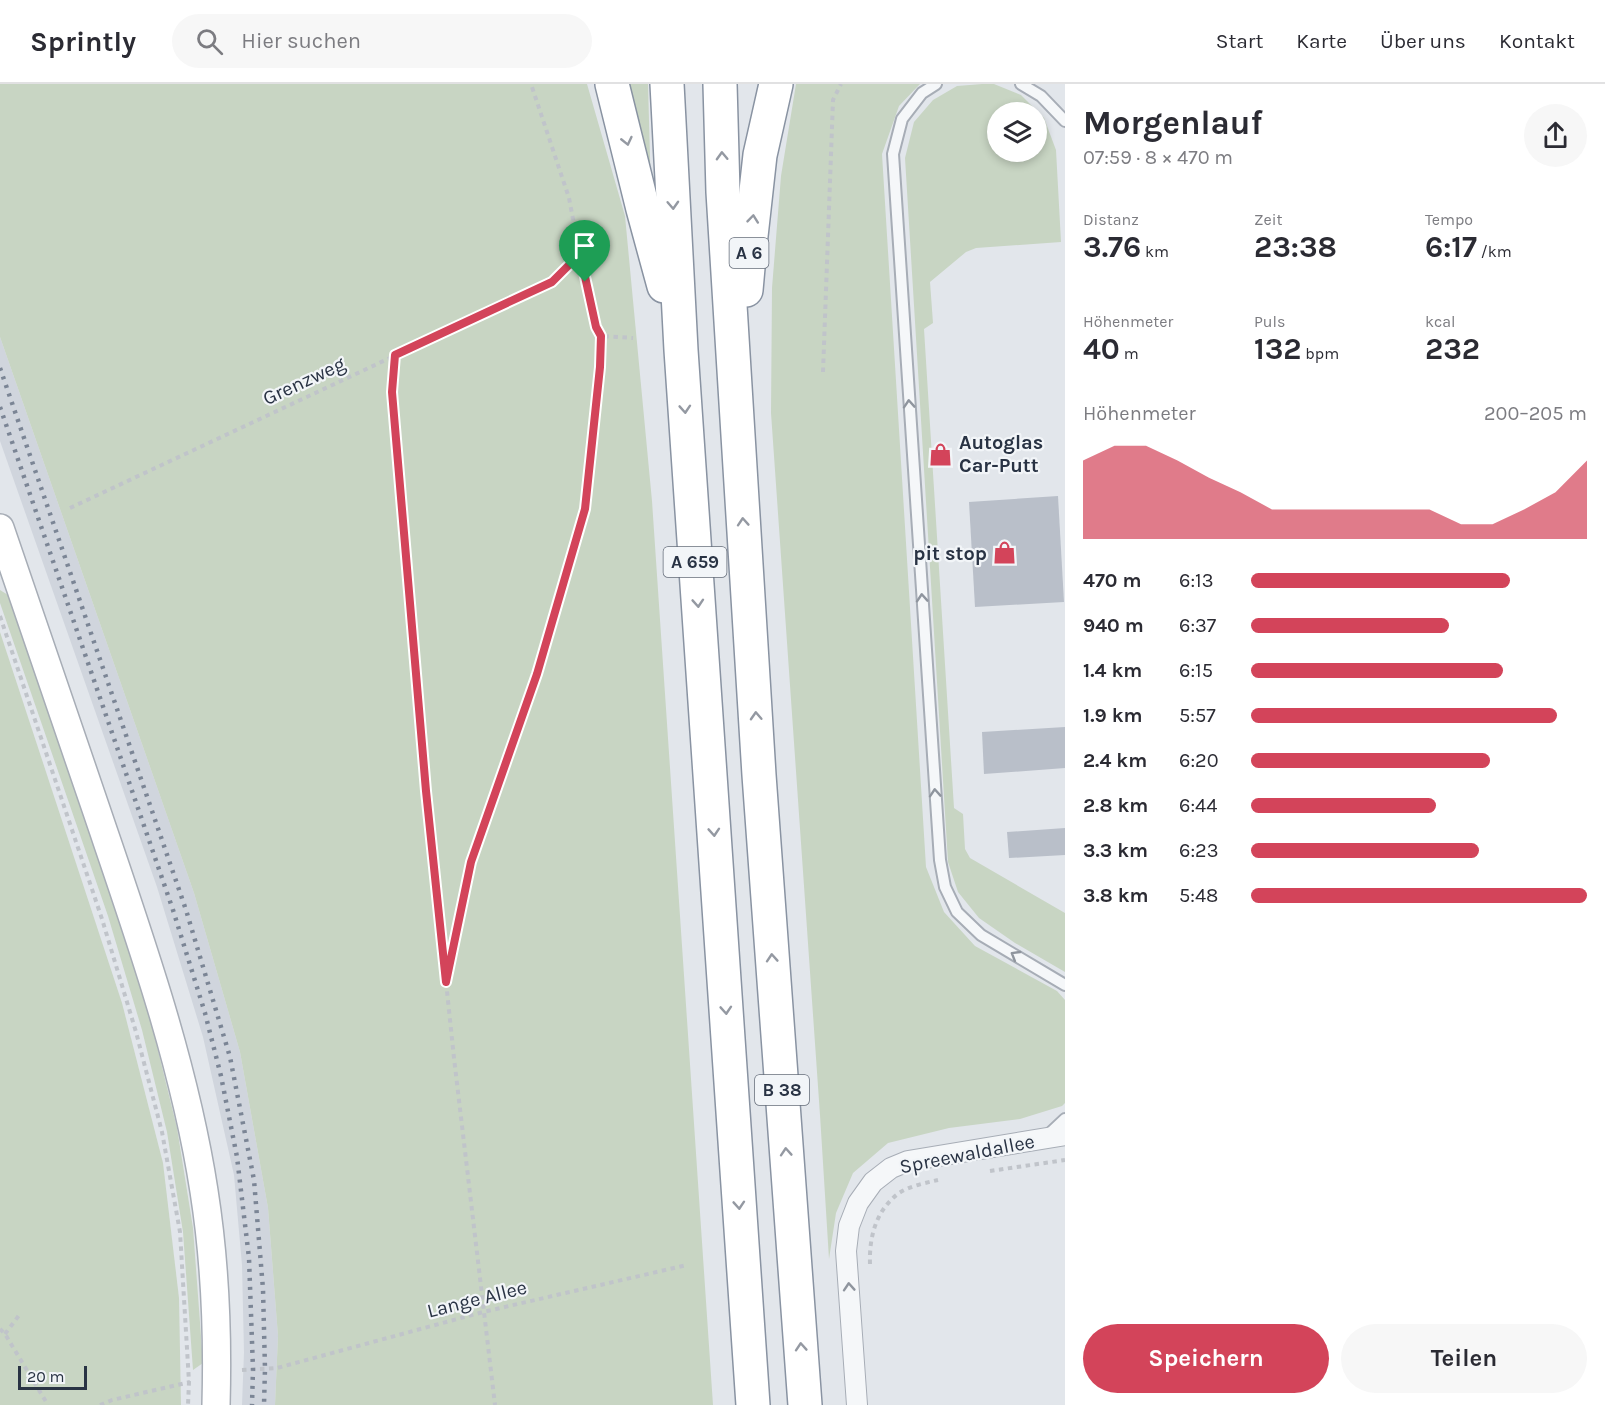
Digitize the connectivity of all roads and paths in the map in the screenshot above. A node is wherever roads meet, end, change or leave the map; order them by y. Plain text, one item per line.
1 (531, 84) edge
2 (612, 84) edge
3 (667, 84) edge
4 (720, 84) edge
5 (776, 84) edge
6 (841, 84) edge
7 (936, 84) edge
8 (1021, 84) edge
9 (1065, 121) edge
10 (577, 240) junction
11 (601, 336) junction
12 (633, 338) dead end
13 (681, 350) junction
14 (395, 355) junction
15 (823, 372) dead end
16 (737, 424) junction
17 (70, 508) dead end
18 (2, 534) edge
19 (0, 616) edge
20 (710, 774) joint
21 (759, 775) joint
22 (446, 982) junction
23 (1065, 985) edge
24 (1065, 1119) edge
25 (1065, 1135) edge
26 (1044, 1139) junction
27 (1065, 1160) edge
28 (988, 1172) dead end
29 (944, 1178) dead end
30 (687, 1265) dead end
31 (871, 1271) dead end
32 (483, 1312) junction
33 (20, 1314) dead end
34 (0, 1329) edge
35 (5, 1334) junction
36 (244, 1370) dead end
37 (189, 1382) junction
38 (48, 1405) edge
39 (100, 1405) edge
40 (188, 1405) edge
41 (216, 1405) edge
42 (495, 1405) edge
43 (753, 1405) edge
44 (805, 1405) edge
45 (858, 1405) edge

1 - 10 path
2 -> 13 highway
3 -> 13 highway, A 659
16 -> 4 highway, A 659
16 -> 5 highway, A 6
6 - 15 path
23 -> 7 lane
8 - 9 lane
10 - 11 path
10 - 14 path, Grenzweg
11 - 12 path
11 - 22 path
13 -> 20 highway, A 659
14 - 17 path, Grenzweg
14 - 22 path
21 -> 16 highway, A 659
18 - 41 main road
19 - 37 path
20 -> 43 highway, B 38
44 -> 21 highway, B 38
22 - 32 path
24 - 26 lane
25 - 26 street, Spreewaldallee
45 -> 26 street, Spreewaldallee
27 - 28 path
29 - 31 path
30 - 32 path, Lange Allee
32 - 36 path, Lange Allee
32 - 42 path
33 - 35 path
34 - 35 path
35 - 38 path
37 - 39 path
37 - 40 path

